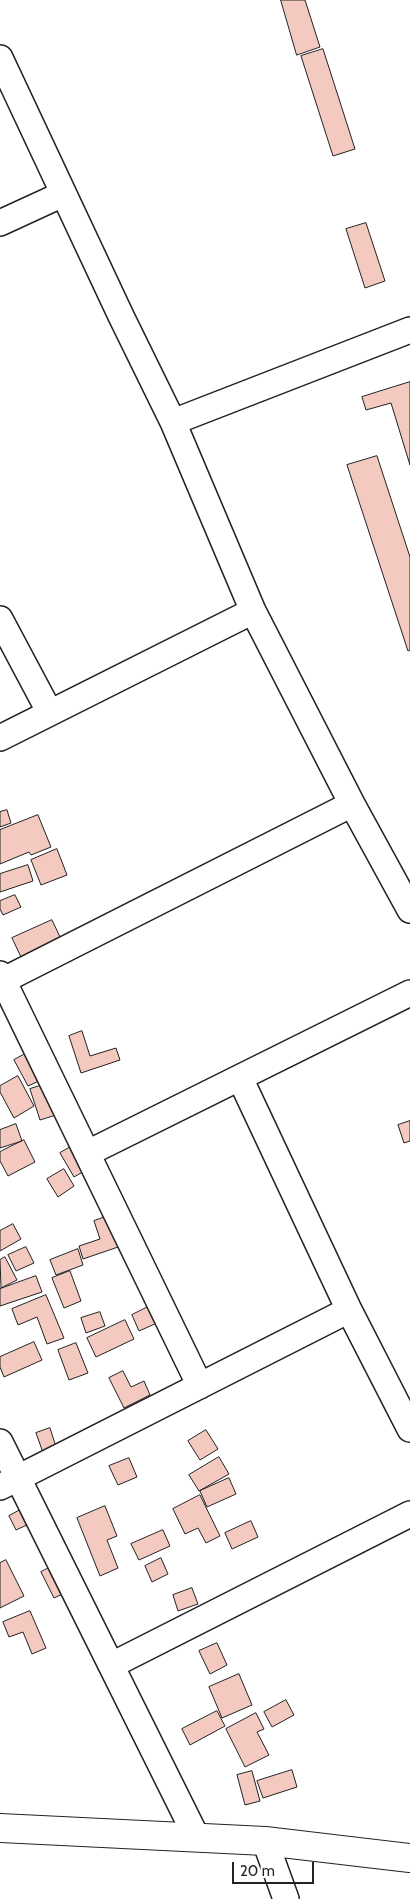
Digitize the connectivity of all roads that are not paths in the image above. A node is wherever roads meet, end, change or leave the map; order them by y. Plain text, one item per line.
1 (0, 58) edge
2 (63, 194) junction
3 (0, 223) edge
4 (410, 330) edge
5 (173, 422) junction
6 (253, 611) junction
7 (0, 619) edge
8 (50, 713) junction
9 (0, 738) edge
10 (352, 804) junction
11 (401, 873) edge
12 (410, 910) edge
13 (1, 979) edge
14 (410, 993) edge
15 (240, 1078) junction
16 (88, 1153) junction
17 (349, 1310) junction
18 (200, 1386) junction
19 (410, 1430) edge
20 (0, 1442) edge
21 (9, 1482) edge
22 (410, 1514) edge
23 (112, 1665) junction
24 (0, 1828) edge
25 (197, 1838) junction
26 (265, 1841) junction
27 (410, 1858) edge
28 (286, 1899) edge

1 - 2 street
2 - 3 street
2 - 5 street
4 - 5 street
5 - 6 street
6 - 8 street
6 - 10 street
7 - 8 street
8 - 9 street
10 - 11 street
10 - 13 street
11 - 12 street
13 - 16 street
14 - 15 street
15 - 16 street
15 - 17 street
16 - 18 street
17 - 18 street
17 - 19 street
18 - 21 street
20 - 21 street
21 - 23 street
22 - 23 street
23 - 25 street
24 - 25 street
25 - 26 street
26 - 27 street
26 - 28 street

